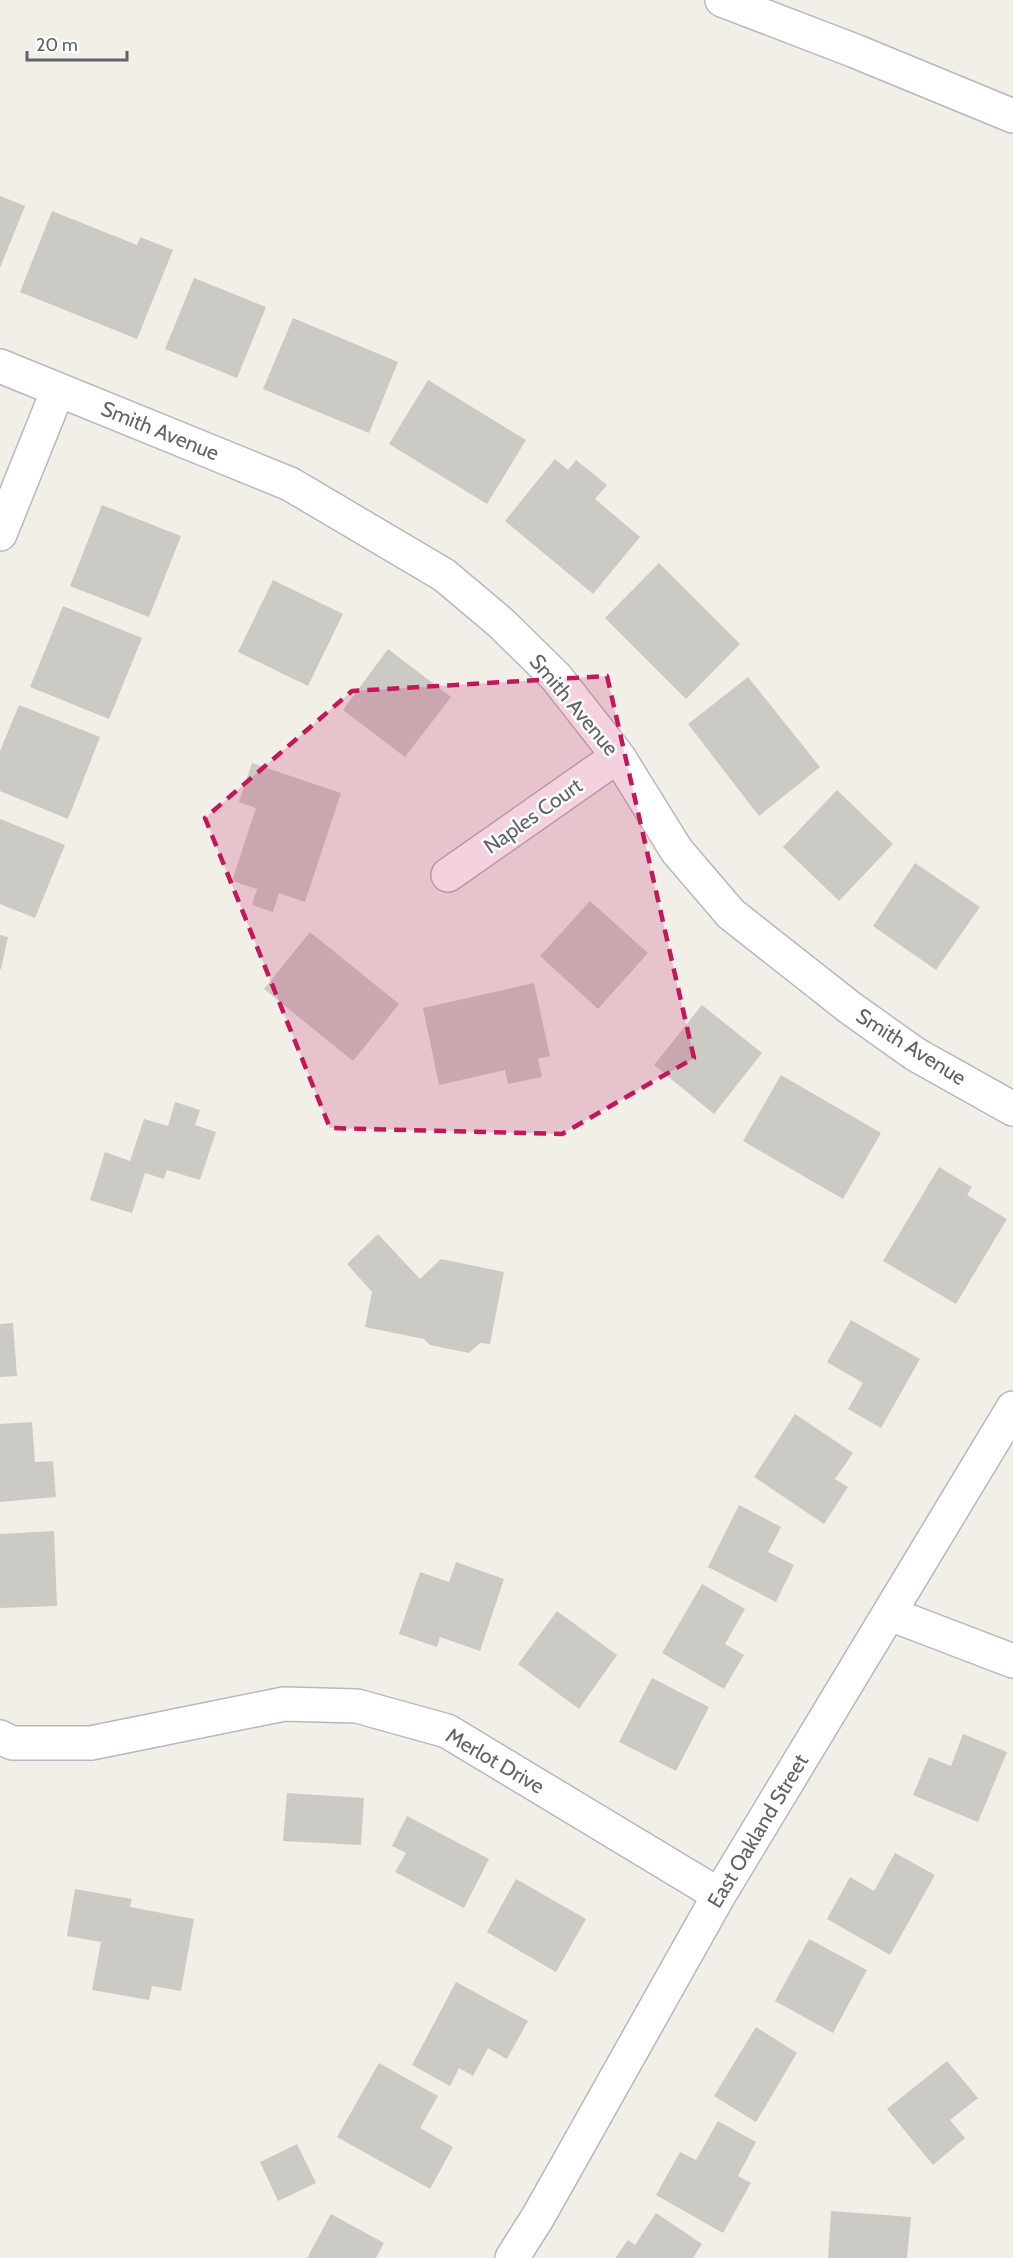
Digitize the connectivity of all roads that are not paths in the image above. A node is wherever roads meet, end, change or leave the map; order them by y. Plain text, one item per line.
1 (722, 0) edge
2 (1013, 116) edge
3 (0, 366) edge
4 (58, 390) junction
5 (0, 534) edge
6 (618, 756) junction
7 (448, 875) dead end
8 (1013, 1109) edge
9 (1013, 1408) edge
10 (890, 1614) junction
11 (1013, 1660) edge
12 (0, 1737) edge
13 (719, 1895) junction
14 (512, 2258) edge

1 - 2 street
3 - 4 street, Smith Avenue
4 - 5 street
4 - 6 street, Smith Avenue
6 - 7 street, Naples Court
6 - 8 street, Smith Avenue
9 - 10 street, East Oakland Street
10 - 11 street
10 - 13 street, East Oakland Street
12 - 13 street, Merlot Drive
13 - 14 street, East Oakland Street

